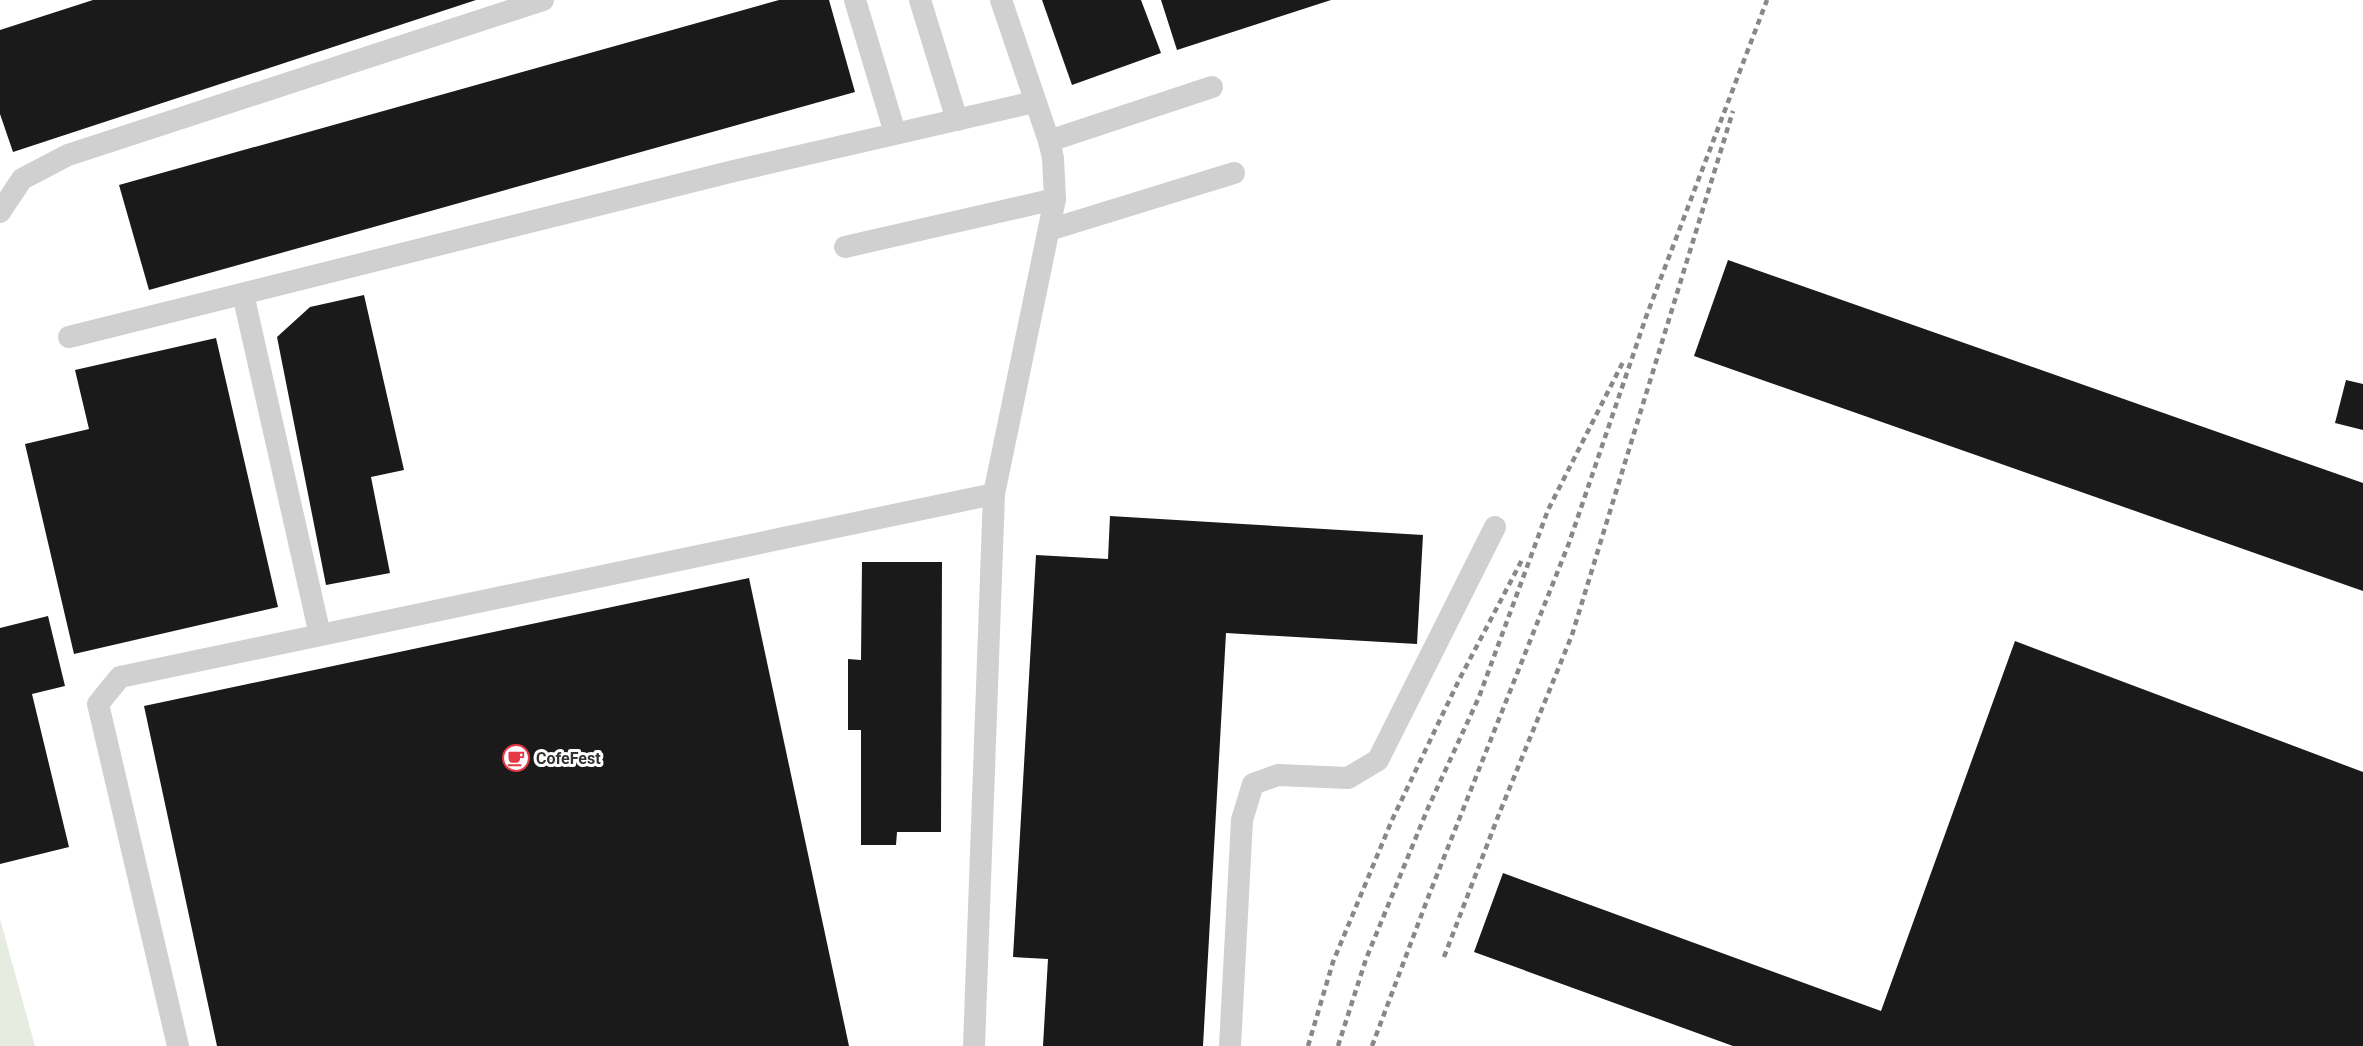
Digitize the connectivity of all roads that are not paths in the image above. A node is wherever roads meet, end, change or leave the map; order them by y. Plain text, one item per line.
1 (543, 0) edge
2 (855, 0) edge
3 (920, 0) edge
4 (1001, 0) edge
5 (1212, 87) dead end
6 (1034, 102) junction
7 (957, 120) junction
8 (895, 133) junction
9 (1049, 141) junction
10 (1234, 173) dead end
11 (1055, 199) junction
12 (0, 212) edge
13 (1049, 230) junction
14 (845, 247) dead end
15 (243, 294) junction
16 (69, 337) dead end
17 (994, 494) junction
18 (1495, 526) dead end
19 (321, 635) junction
20 (178, 1046) edge
21 (974, 1046) edge
22 (1230, 1046) edge

1 - 12 lane
2 - 8 lane
3 - 7 lane
4 - 6 lane
5 - 9 lane
6 - 7 lane
6 - 9 lane
7 - 8 lane
8 - 15 lane
9 - 11 lane
10 - 13 lane
11 - 13 lane
11 - 14 lane
13 - 17 lane
15 - 16 lane
15 - 19 lane
17 - 19 lane
17 - 21 lane
18 - 22 lane
19 - 20 lane

